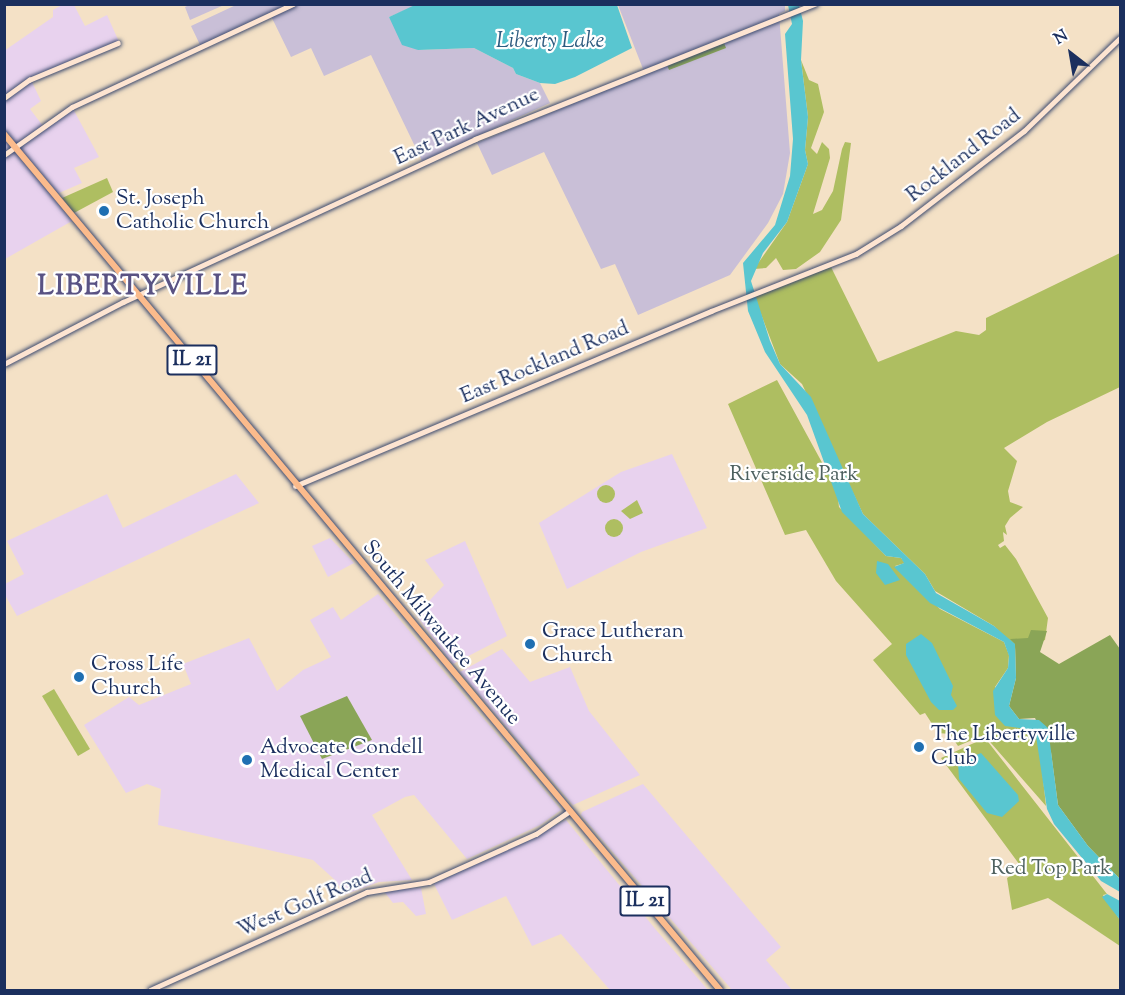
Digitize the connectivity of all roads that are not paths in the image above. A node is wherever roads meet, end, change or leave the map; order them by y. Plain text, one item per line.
1 (293, 4) edge
2 (815, 4) edge
3 (1120, 38) edge
4 (118, 43) dead end
5 (4, 98) edge
6 (4, 134) edge
7 (16, 148) junction
8 (4, 155) edge
9 (809, 275) joint
10 (139, 295) junction
11 (4, 364) edge
12 (295, 486) junction
13 (570, 811) junction
14 (150, 990) edge
15 (720, 990) edge

1 - 7 street
2 - 10 street, East Park Avenue
3 - 9 street, Rockland Road
4 - 5 street
6 - 7 main road, IL 21
7 - 8 street
7 - 10 main road, IL 21
9 - 12 street, East Rockland Road
10 - 11 street, East Park Avenue
10 - 12 main road, South Milwaukee Avenue / IL 21
12 - 13 main road, South Milwaukee Avenue / IL 21
13 - 14 street, West Golf Road
13 - 15 main road, South Milwaukee Avenue / IL 21

